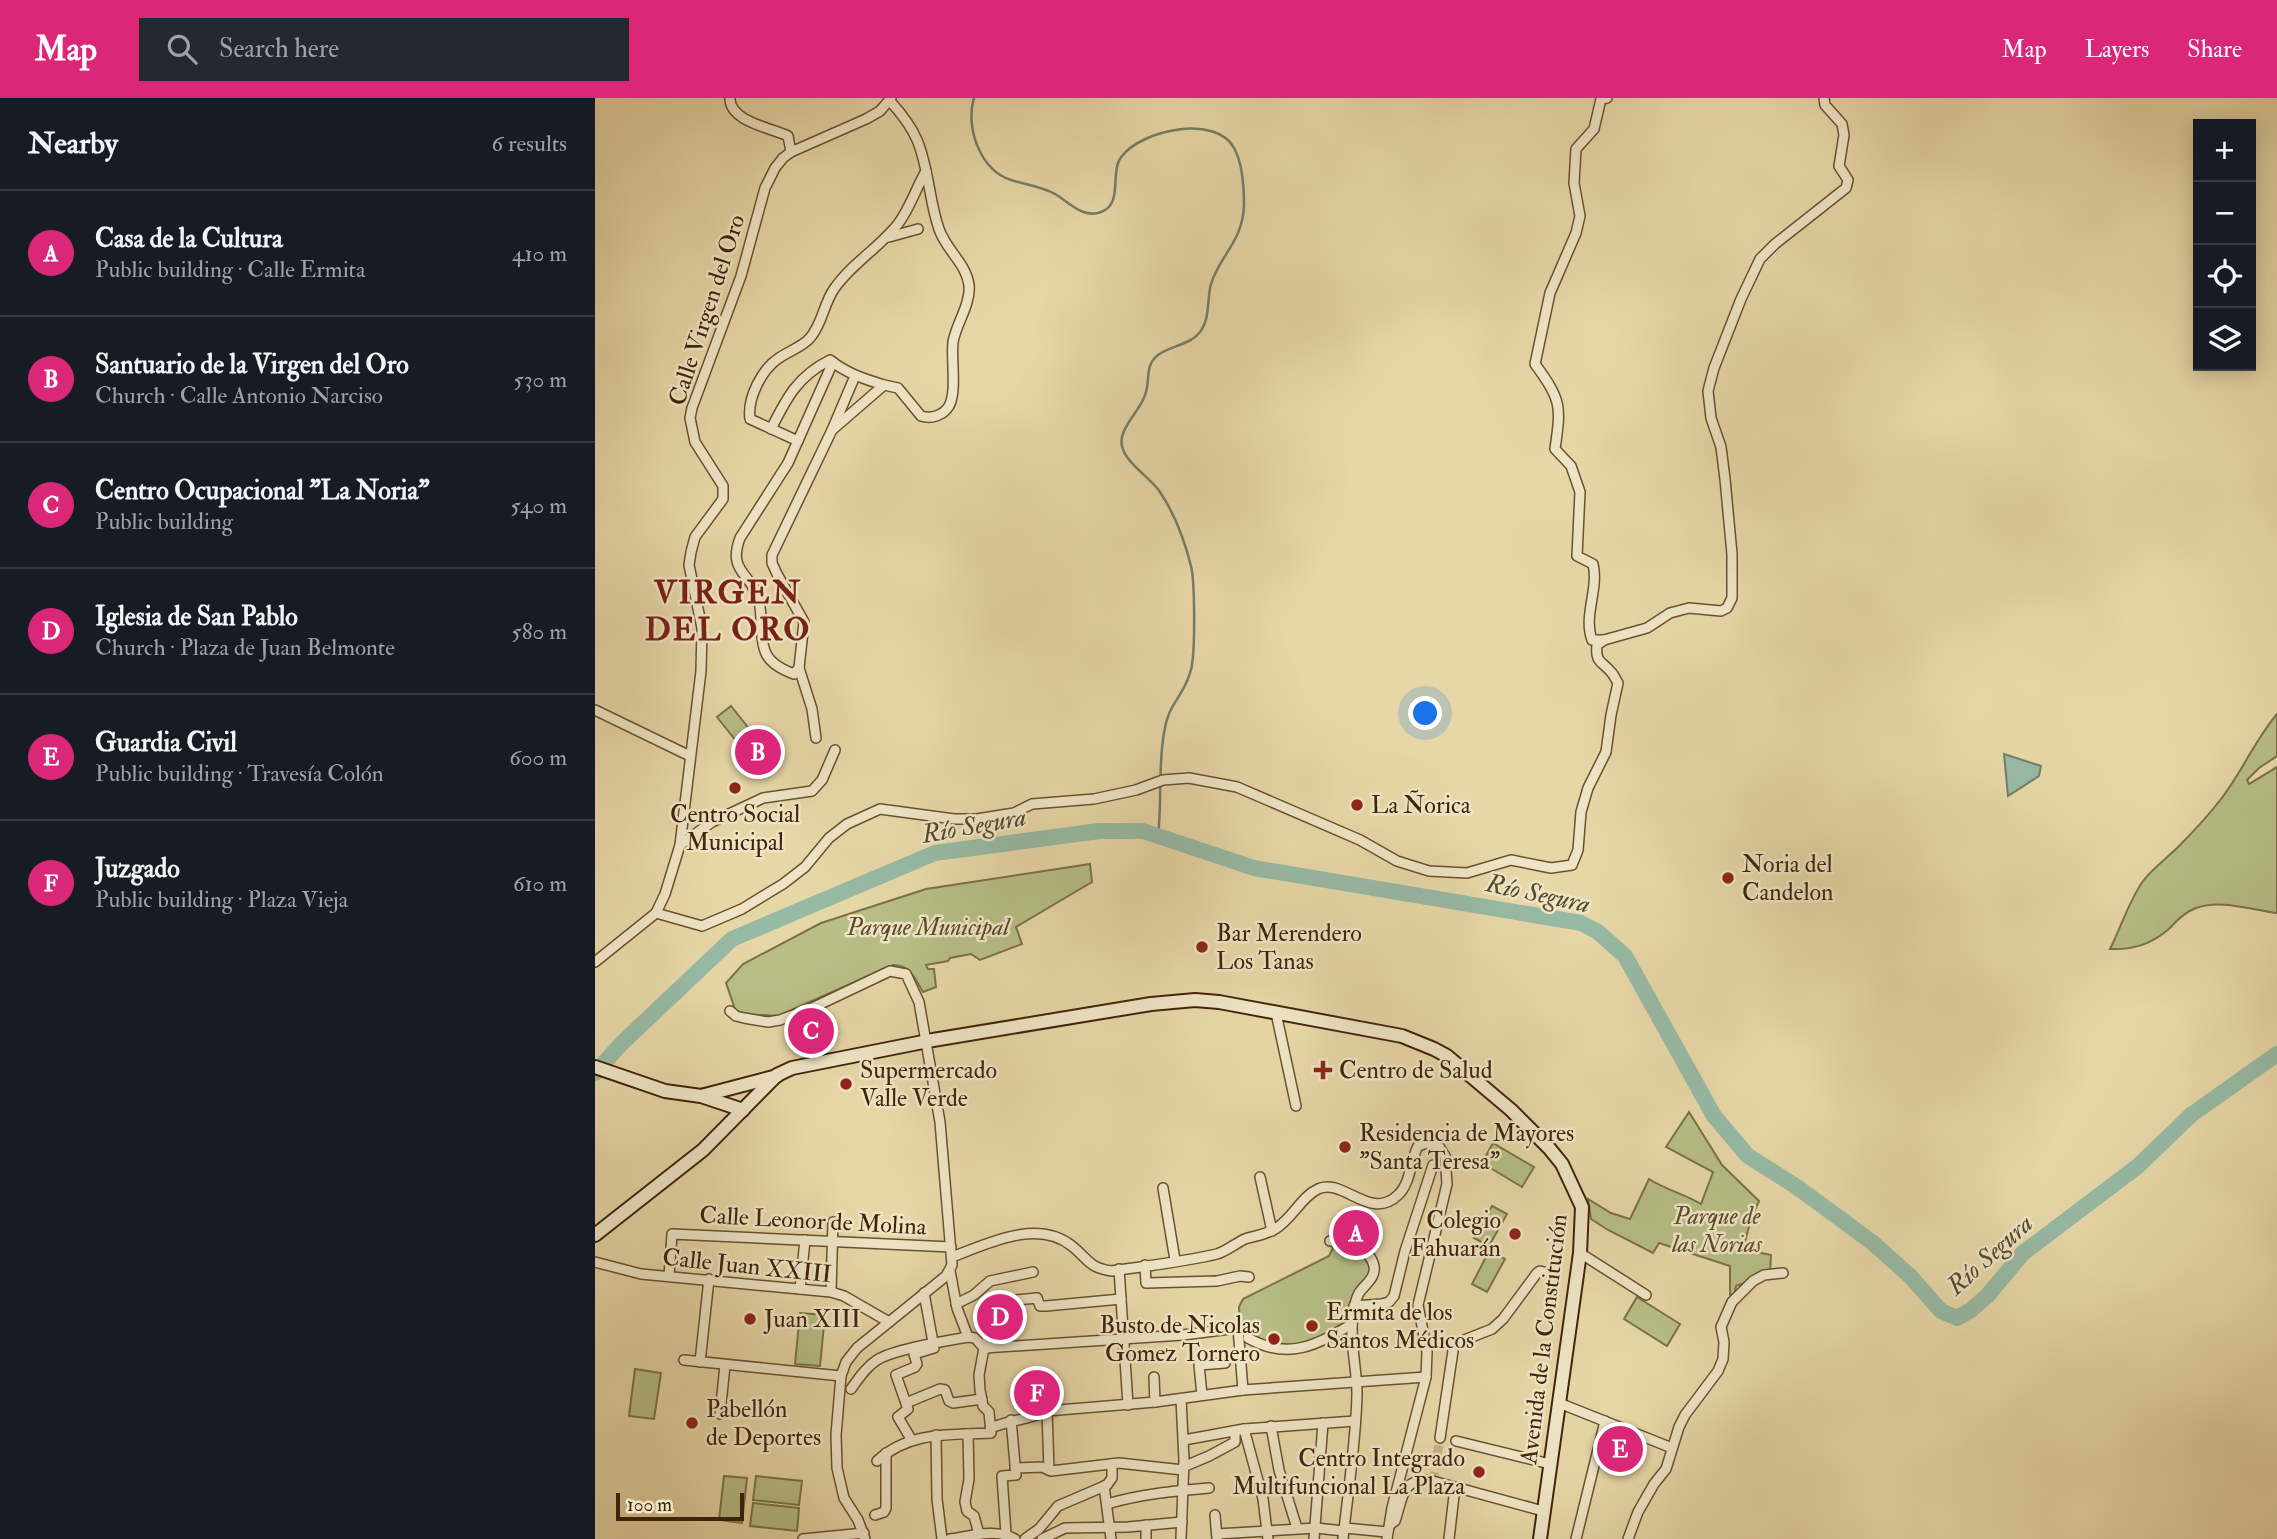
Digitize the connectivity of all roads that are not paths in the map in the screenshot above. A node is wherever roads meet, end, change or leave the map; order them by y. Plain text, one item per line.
1 (730, 98) edge
2 (1607, 98) edge
3 (1824, 98) edge
4 (891, 99) edge
5 (791, 152) junction
6 (926, 171) junction
7 (918, 229) dead end
8 (884, 239) junction
9 (832, 361) junction
10 (855, 376) junction
11 (884, 385) junction
12 (771, 429) junction
13 (832, 430) junction
14 (798, 441) junction
15 (1604, 640) junction
16 (799, 668) junction
17 (595, 710) edge
18 (816, 738) dead end
19 (835, 750) dead end
20 (690, 756) junction
21 (681, 845) junction
22 (656, 913) junction
23 (595, 962) edge
24 (730, 1011) dead end
25 (1276, 1013) junction
26 (927, 1041) junction
27 (595, 1068) edge
28 (777, 1075) junction
29 (717, 1097) junction
30 (1296, 1106) dead end
31 (743, 1110) junction
32 (723, 1132) junction
33 (1433, 1165) dead end
34 (1260, 1177) dead end
35 (1163, 1188) dead end
36 (833, 1222) dead end
37 (1272, 1231) junction
38 (595, 1235) edge
39 (805, 1240) junction
40 (832, 1241) junction
41 (1330, 1241) dead end
42 (952, 1252) junction
43 (1580, 1253) junction
44 (1175, 1260) junction
45 (595, 1262) edge
46 (1145, 1265) junction
47 (1119, 1269) junction
48 (950, 1271) junction
49 (1033, 1272) dead end
50 (1544, 1272) dead end
51 (1783, 1273) dead end
52 (669, 1276) junction
53 (1249, 1277) dead end
54 (709, 1279) junction
55 (800, 1289) junction
56 (831, 1292) junction
57 (924, 1293) junction
58 (1646, 1295) dead end
59 (1121, 1299) junction
60 (956, 1304) junction
61 (1354, 1306) junction
62 (889, 1322) junction
63 (1352, 1324) junction
64 (968, 1337) junction
65 (1124, 1338) junction
66 (1248, 1338) dead end
67 (935, 1344) junction
68 (986, 1348) junction
69 (684, 1360) dead end
70 (700, 1362) junction
71 (1225, 1363) dead end
72 (725, 1365) junction
73 (841, 1376) junction
74 (1154, 1377) dead end
75 (1426, 1377) junction
76 (1356, 1383) junction
77 (851, 1389) dead end
78 (1243, 1390) junction
79 (1202, 1395) junction
80 (982, 1399) junction
81 (1181, 1399) junction
82 (1155, 1402) junction
83 (906, 1403) junction
84 (1559, 1403) junction
85 (1128, 1405) junction
86 (1047, 1411) junction
87 (720, 1414) dead end
88 (1011, 1420) junction
89 (1355, 1420) junction
90 (1605, 1421) junction
91 (1323, 1423) junction
92 (1271, 1426) junction
93 (991, 1430) junction
94 (1239, 1430) junction
95 (968, 1434) junction
96 (936, 1435) junction
97 (1440, 1438) tunnel mouth
98 (911, 1439) junction
99 (1184, 1440) junction
100 (1456, 1441) dead end
101 (1672, 1448) junction
102 (886, 1453) junction
103 (877, 1461) dead end
104 (1112, 1464) junction
105 (1550, 1464) junction
106 (1015, 1468) junction
107 (1183, 1468) junction
108 (1049, 1470) junction
109 (1104, 1486) junction
110 (1455, 1487) junction
111 (1209, 1488) dead end
112 (1183, 1490) junction
113 (1107, 1504) junction
114 (1543, 1511) junction
115 (1215, 1515) dead end
116 (875, 1516) dead end
117 (1182, 1522) junction
118 (1146, 1525) junction
119 (1110, 1528) junction
120 (1297, 1528) junction
121 (1316, 1528) junction
122 (1344, 1533) edge
123 (1387, 1533) edge
124 (979, 1534) junction
125 (1267, 1534) edge
126 (865, 1536) edge
127 (1011, 1536) edge
128 (1217, 1536) edge
129 (803, 1539) edge
130 (942, 1539) edge
131 (950, 1539) edge
132 (1025, 1539) edge
133 (1042, 1539) edge
134 (1111, 1539) edge
135 (1146, 1539) edge
136 (1181, 1539) edge
137 (1314, 1539) edge
138 (1449, 1539) edge
139 (1539, 1539) edge
140 (1576, 1539) edge
141 (1628, 1539) edge

1 - 5 street
2 - 15 street
3 - 15 street
4 - 5 street, Calle Virgen del Oro
4 - 6 street, Calle Virgen del Oro
5 - 20 street, Calle Virgen del Oro
6 - 8 street
6 - 11 street, Calle Virgen del Oro
7 - 8 street
8 - 12 street
9 - 10 street, Calle Virgen del Oro
9 - 12 street
9 - 14 street
10 - 11 street, Calle Virgen del Oro
10 - 13 street
11 - 13 street
12 - 14 street
13 - 16 street
14 - 16 street
15 - 22 street
16 - 18 street
17 - 20 street
19 - 21 street
20 - 21 street, Calle Virgen del Oro
21 - 22 street, Calle Virgen del Oro
22 - 23 street
24 - 26 street
25 - 26 street, Avenida de la Constitución
25 - 30 street
25 - 43 street, Avenida de la Constitución
26 - 28 street, Avenida de la Constitución
26 - 42 street
27 - 29 street
28 - 29 street, Avenida de la Constitución
28 - 31 street
29 - 31 street
29 - 32 street
31 - 32 street
32 - 38 street
33 - 61 street
34 - 37 street
35 - 44 street
36 - 40 street
37 - 44 street
37 - 75 street
39 - 40 street, Calle Leonor de Molina
39 - 52 street, Calle Leonor de Molina
39 - 55 street
40 - 42 street, Calle Leonor de Molina
40 - 56 street
41 - 61 street
42 - 47 street
42 - 48 street
43 - 58 street
43 - 84 street, Avenida de la Constitución
44 - 46 street
45 - 52 street, Calle Juan XXIII
46 - 47 street
46 - 53 street
47 - 59 street
48 - 57 street
48 - 60 street
49 - 60 street
50 - 97 street
51 - 101 street
52 - 54 street, Calle Juan XXIII
54 - 55 street, Calle Juan XXIII
54 - 70 street
55 - 56 street, Calle Juan XXIII
56 - 62 street, Calle Juan XXIII
57 - 62 street
57 - 67 street
59 - 65 street
59 - 68 street
60 - 64 street
61 - 63 street
62 - 73 street
63 - 66 street
63 - 76 street
64 - 67 street
64 - 68 street
65 - 68 street
65 - 78 street
65 - 85 street
67 - 77 street
67 - 83 street
68 - 80 street
69 - 70 street
70 - 72 street
71 - 79 street
72 - 73 street
72 - 87 street
73 - 126 street
74 - 82 street
75 - 76 street
75 - 123 street
76 - 78 street
76 - 89 street
78 - 79 street
79 - 81 street
80 - 83 street
80 - 93 street
81 - 82 street
81 - 99 street
82 - 85 street
83 - 98 street
84 - 90 street
84 - 105 street, Avenida de la Constitución
85 - 86 street
86 - 88 street
86 - 108 street
88 - 93 street
88 - 106 street
89 - 91 street
89 - 122 street
90 - 101 street
90 - 140 street
91 - 92 street
91 - 121 street
92 - 94 street
92 - 120 street
93 - 95 street
94 - 99 street
94 - 107 street
94 - 125 street
95 - 96 street
95 - 124 street
96 - 98 street
96 - 130 street
98 - 102 street
99 - 107 street
100 - 105 street
101 - 141 street
102 - 103 street
102 - 116 street
104 - 107 street
104 - 108 street
104 - 109 street
105 - 114 street, Avenida de la Constitución
106 - 108 street
106 - 127 street
107 - 112 street
109 - 113 street
109 - 132 street
110 - 114 street
110 - 123 street
110 - 138 street
111 - 112 street
112 - 113 street
112 - 117 street
113 - 119 street
114 - 139 street, Avenida de la Constitución
115 - 128 street
117 - 118 street
117 - 136 street
118 - 119 street
118 - 135 street
119 - 133 street
119 - 134 street
120 - 121 street
120 - 125 street
121 - 122 street
121 - 137 street
122 - 123 street
124 - 127 street
124 - 131 street
125 - 128 street
126 - 129 street

